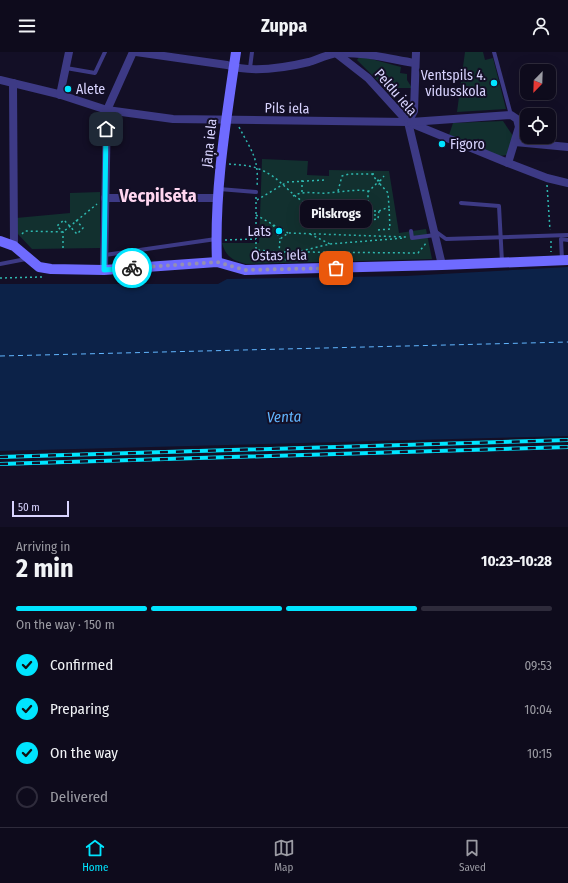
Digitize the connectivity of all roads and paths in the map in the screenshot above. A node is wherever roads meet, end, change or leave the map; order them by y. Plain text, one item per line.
1 (69, 52) edge
2 (105, 52) edge
3 (134, 52) edge
4 (236, 52) edge
5 (252, 52) edge
6 (416, 52) edge
7 (494, 52) edge
8 (336, 53) edge
9 (415, 62) junction
10 (233, 67) junction
11 (66, 68) junction
12 (250, 68) junction
13 (0, 80) edge
14 (13, 83) junction
15 (60, 94) junction
16 (107, 110) junction
17 (511, 115) junction
18 (226, 120) junction
19 (408, 122) junction
20 (237, 124) dead end
21 (515, 142) junction
22 (568, 147) edge
23 (508, 163) junction
24 (222, 168) junction
25 (258, 169) junction
26 (372, 174) junction
27 (377, 174) dead end
28 (384, 176) dead end
29 (547, 178) junction
30 (302, 180) junction
31 (326, 180) dead end
32 (380, 181) junction
33 (377, 182) junction
34 (568, 183) edge
35 (282, 184) junction
36 (380, 184) junction
37 (338, 191) junction
38 (256, 192) junction
39 (368, 192) junction
40 (302, 193) junction
41 (218, 194) junction
42 (293, 196) junction
43 (105, 198) junction
44 (256, 200) junction
45 (461, 203) dead end
46 (389, 207) junction
47 (330, 211) dead end
48 (369, 211) junction
49 (374, 211) junction
50 (379, 212) junction
51 (256, 215) junction
52 (369, 215) junction
53 (374, 215) junction
54 (379, 215) junction
55 (76, 220) junction
56 (369, 220) junction
57 (374, 220) junction
58 (273, 225) junction
59 (368, 225) dead end
60 (70, 226) junction
61 (378, 230) dead end
62 (411, 231) dead end
63 (63, 232) junction
64 (288, 233) junction
65 (309, 234) junction
66 (433, 234) junction
67 (550, 235) junction
68 (568, 235) edge
69 (20, 236) dead end
70 (501, 237) junction
71 (412, 238) junction
72 (216, 239) junction
73 (256, 239) junction
74 (280, 239) junction
75 (233, 240) dead end
76 (568, 240) edge
77 (0, 241) edge
78 (330, 244) junction
79 (14, 246) junction
80 (63, 248) dead end
81 (262, 252) junction
82 (279, 252) junction
83 (298, 252) junction
84 (105, 255) junction
85 (28, 258) junction
86 (561, 260) edge
87 (217, 262) junction
88 (502, 263) junction
89 (0, 264) edge
90 (276, 264) dead end
91 (282, 264) dead end
92 (442, 265) junction
93 (104, 270) junction

1 - 11 street
2 - 11 lane
3 - 10 street
3 - 16 street
4 - 10 street, Jāņa iela
5 - 12 lane
6 - 9 street
7 - 17 lane
8 - 9 street
8 - 12 street
8 - 19 street, Peldu iela
9 - 19 street
10 - 12 street
10 - 18 street, Jāņa iela
11 - 15 street
13 - 14 street, Pils iela
14 - 15 street, Pils iela
14 - 79 street
15 - 16 street, Pils iela
16 - 18 street, Pils iela
16 - 43 street
17 - 19 street
17 - 21 street
18 - 19 street, Pils iela
18 - 24 street, Jāņa iela
19 - 23 street, Pils iela
19 - 66 street, Peldu iela
20 - 25 path
21 - 22 street
21 - 23 street
23 - 29 street, Pils iela
24 - 25 path
24 - 41 street, Jāņa iela
25 - 35 path
25 - 38 path
26 - 27 path
26 - 33 path
26 - 37 path
28 - 32 path
29 - 34 street, Pils iela
29 - 67 path
30 - 31 path
30 - 35 path
30 - 40 path
32 - 33 path
32 - 36 path
33 - 36 path
33 - 39 path
35 - 42 path
35 - 44 path
36 - 46 path
37 - 39 path
37 - 40 path
38 - 41 lane
38 - 44 path
39 - 48 path
40 - 42 path
41 - 43 street
41 - 72 street, Jāņa iela
42 - 47 path
43 - 55 path
43 - 84 street
44 - 51 path
45 - 70 lane
46 - 50 path
46 - 61 path
48 - 49 path
48 - 52 path
49 - 50 path
49 - 53 path
50 - 54 path
51 - 58 path
51 - 73 path
52 - 53 path
52 - 56 path
53 - 54 path
53 - 57 path
54 - 57 path
55 - 60 path
55 - 60 path
56 - 57 path
56 - 59 path
58 - 64 path
58 - 74 path
60 - 63 path
60 - 63 path
62 - 71 lane
63 - 69 path
63 - 80 path
64 - 65 path
64 - 74 path
65 - 71 path
65 - 78 path
66 - 70 lane
66 - 71 lane
66 - 83 path
66 - 92 street, Peldu iela
67 - 68 lane
67 - 70 lane
67 - 86 path
70 - 88 lane
71 - 78 path
72 - 84 lane
72 - 87 street, Jāņa iela
73 - 75 path
73 - 81 path
74 - 82 path
76 - 86 lane
77 - 79 street, Ostas iela
78 - 83 path
79 - 85 street, Ostas iela
81 - 82 path
81 - 90 path
82 - 83 path
83 - 91 path
84 - 93 street
85 - 89 lane
85 - 93 street, Ostas iela
86 - 88 street, Ostas iela
87 - 92 street, Ostas iela
87 - 93 street, Ostas iela
88 - 92 street, Ostas iela

